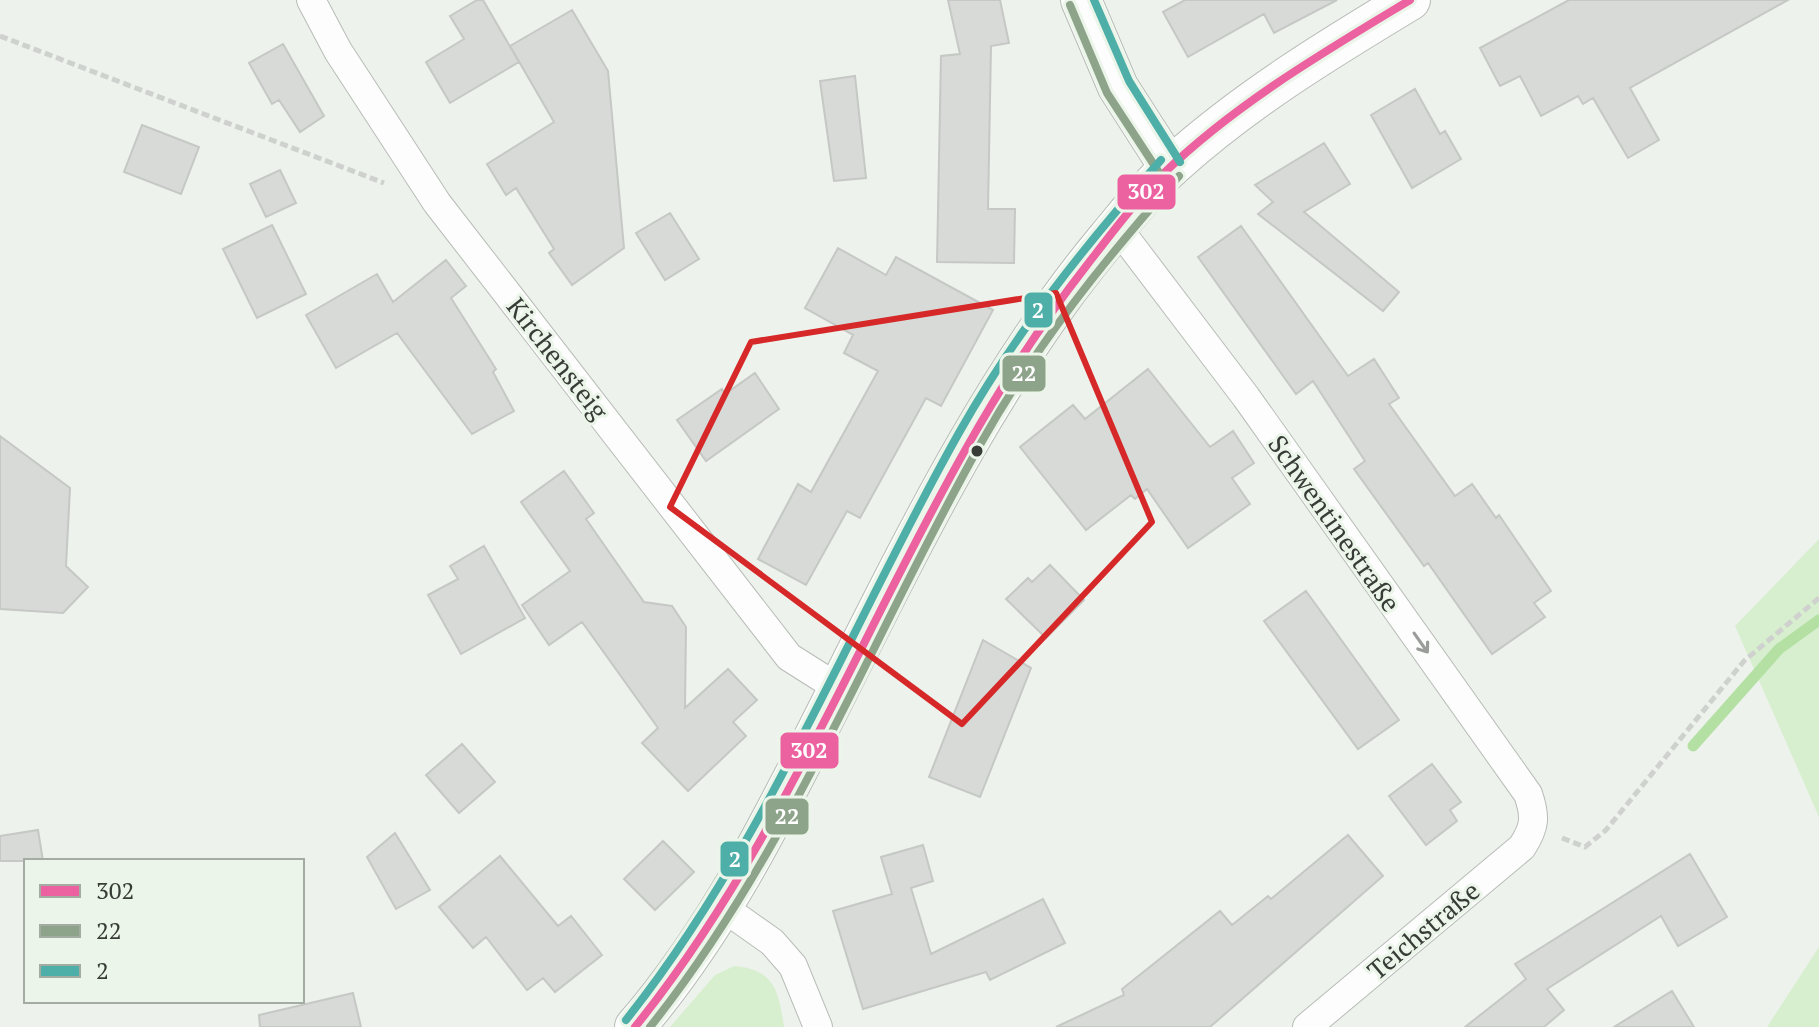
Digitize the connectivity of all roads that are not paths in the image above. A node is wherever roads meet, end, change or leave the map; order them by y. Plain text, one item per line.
1 (311, 0) edge
2 (1081, 0) edge
3 (1410, 0) edge
4 (1170, 168) junction
5 (1117, 227) junction
6 (838, 688) junction
7 (1535, 828) joint
8 (721, 906) junction
9 (635, 1027) edge
10 (818, 1027) edge
11 (1307, 1027) edge

1 - 6 street, Kirchensteig
2 - 4 street
3 - 4 street
4 - 5 street
5 - 6 street
5 -> 7 street, Schwentinestraße
6 - 8 street
7 - 11 street, Teichstraße
8 - 9 street
8 - 10 street

